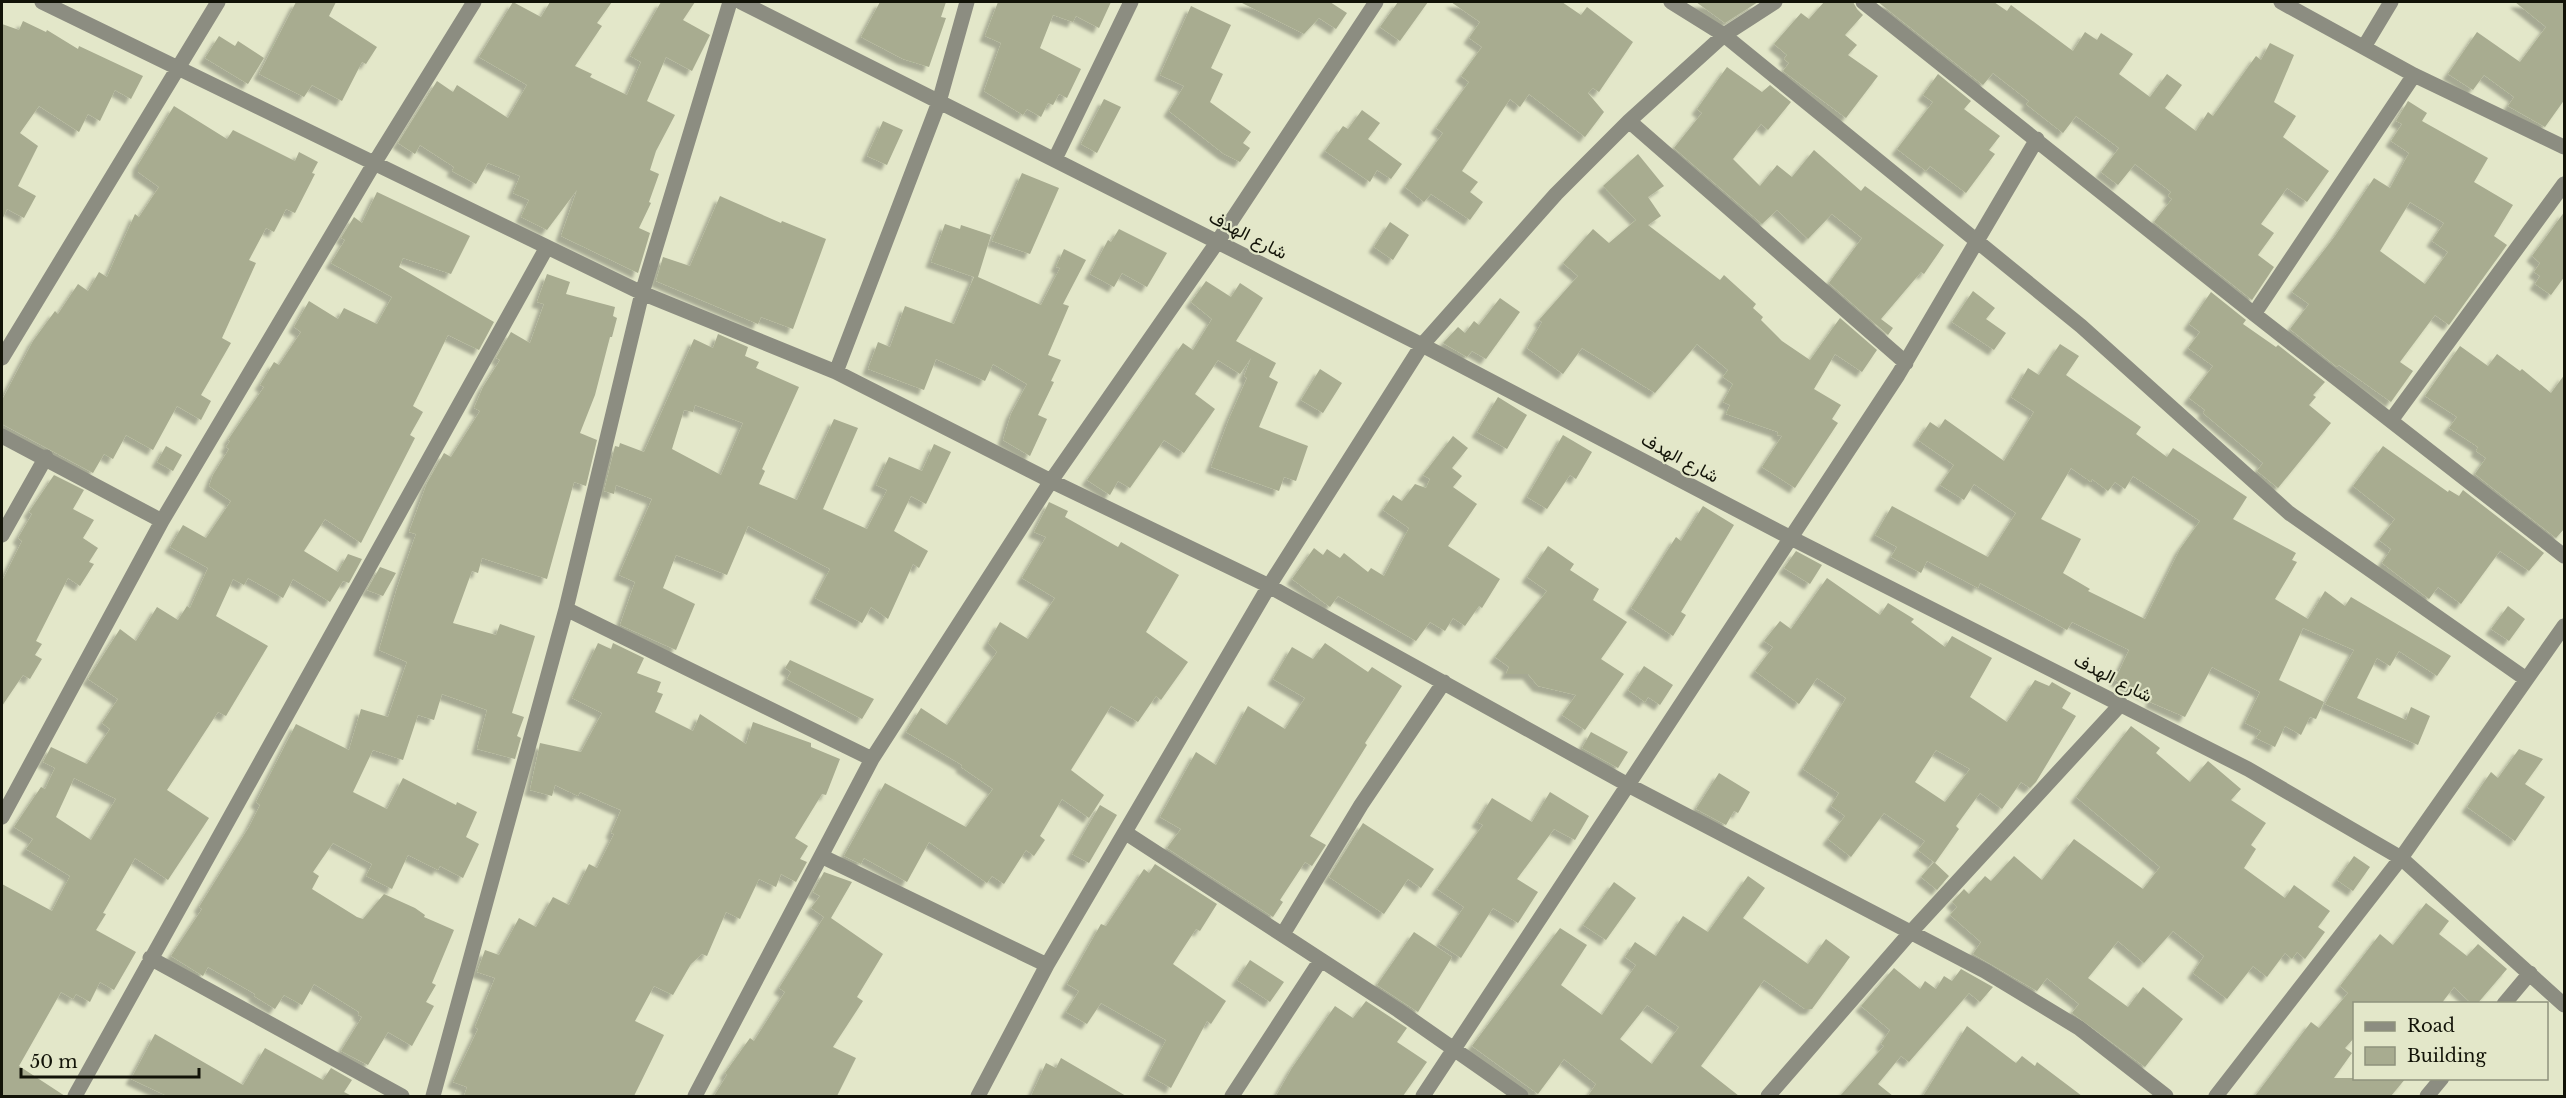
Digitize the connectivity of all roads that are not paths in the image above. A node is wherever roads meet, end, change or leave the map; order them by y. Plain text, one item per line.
1 (42, 2) edge
2 (218, 2) edge
3 (474, 2) edge
4 (730, 2) edge
5 (741, 2) edge
6 (967, 2) edge
7 (1131, 2) edge
8 (1376, 2) edge
9 (1671, 2) edge
10 (1775, 2) edge
11 (1863, 2) edge
12 (2281, 2) edge
13 (2391, 2) edge
14 (1724, 35) junction
15 (2364, 47) junction
16 (178, 66) junction
17 (2414, 75) junction
18 (939, 102) junction
19 (1629, 121) junction
20 (2037, 139) junction
21 (2565, 147) edge
22 (1055, 159) junction
23 (375, 162) junction
24 (2565, 184) edge
25 (1218, 241) junction
26 (1977, 242) junction
27 (547, 247) junction
28 (642, 292) junction
29 (2254, 314) junction
30 (1422, 345) junction
31 (2, 358) edge
32 (1906, 363) junction
33 (836, 372) junction
34 (2391, 419) junction
35 (2, 436) edge
36 (45, 457) junction
37 (1051, 481) junction
38 (162, 520) junction
39 (2, 536) edge
40 (1791, 538) junction
41 (2565, 556) edge
42 (1269, 586) junction
43 (566, 609) junction
44 (2565, 626) edge
45 (2526, 679) junction
46 (1444, 682) junction
47 (2121, 704) junction
48 (872, 759) junction
49 (1630, 786) junction
50 (2, 817) edge
51 (1126, 833) junction
52 (821, 856) junction
53 (2401, 858) junction
54 (1910, 933) junction
55 (1282, 934) junction
56 (150, 958) junction
57 (1320, 961) junction
58 (1047, 965) junction
59 (2530, 973) junction
60 (2506, 1002) edge
61 (2565, 1005) edge
62 (1455, 1049) junction
63 (2440, 1080) edge
64 (984, 1095) edge
65 (75, 1096) edge
66 (402, 1096) edge
67 (433, 1096) edge
68 (695, 1096) edge
69 (1232, 1096) edge
70 (1423, 1096) edge
71 (1521, 1096) edge
72 (1768, 1096) edge
73 (2166, 1096) edge
74 (2216, 1096) edge
75 (2427, 1096) edge

1 - 16 street
2 - 16 street
3 - 23 street
4 - 28 street
5 - 18 street, شارع الهدف
6 - 18 street
7 - 22 street
8 - 25 street
9 - 14 street
10 - 14 street
11 - 20 street
12 - 15 street
13 - 15 street
14 - 19 street
14 - 26 street
15 - 17 street
16 - 23 street
16 - 31 street
17 - 21 street
17 - 29 street
18 - 22 street, شارع الهدف
18 - 33 street
19 - 30 street
19 - 32 street
20 - 26 street
20 - 29 street
22 - 25 street, شارع الهدف
23 - 27 street
23 - 38 street
24 - 34 street
25 - 30 street, شارع الهدف
25 - 37 street
26 - 32 street
26 - 45 street
27 - 28 street
27 - 56 street
28 - 33 street
28 - 43 street
29 - 34 street
30 - 40 street, شارع الهدف
30 - 42 street
32 - 40 street
33 - 37 street
34 - 41 street
35 - 36 street
36 - 38 street
36 - 39 street
37 - 42 street
37 - 48 street
38 - 50 street
40 - 47 street, شارع الهدف
40 - 49 street
42 - 46 street
42 - 51 street
43 - 48 street
43 - 67 street
44 - 45 street
45 - 53 street
46 - 49 street
46 - 55 street
47 - 53 street, شارع الهدف
47 - 54 street
48 - 52 street
49 - 54 street
49 - 62 street
51 - 55 street
51 - 58 street
52 - 58 street
52 - 68 street
53 - 59 street, شارع الهدف
53 - 74 street
54 - 72 street
54 - 73 street
55 - 57 street
56 - 65 street
56 - 66 street
57 - 62 street
57 - 69 street
58 - 64 street
59 - 60 street
59 - 61 street, شارع الهدف
62 - 70 street
62 - 71 street
63 - 75 street

